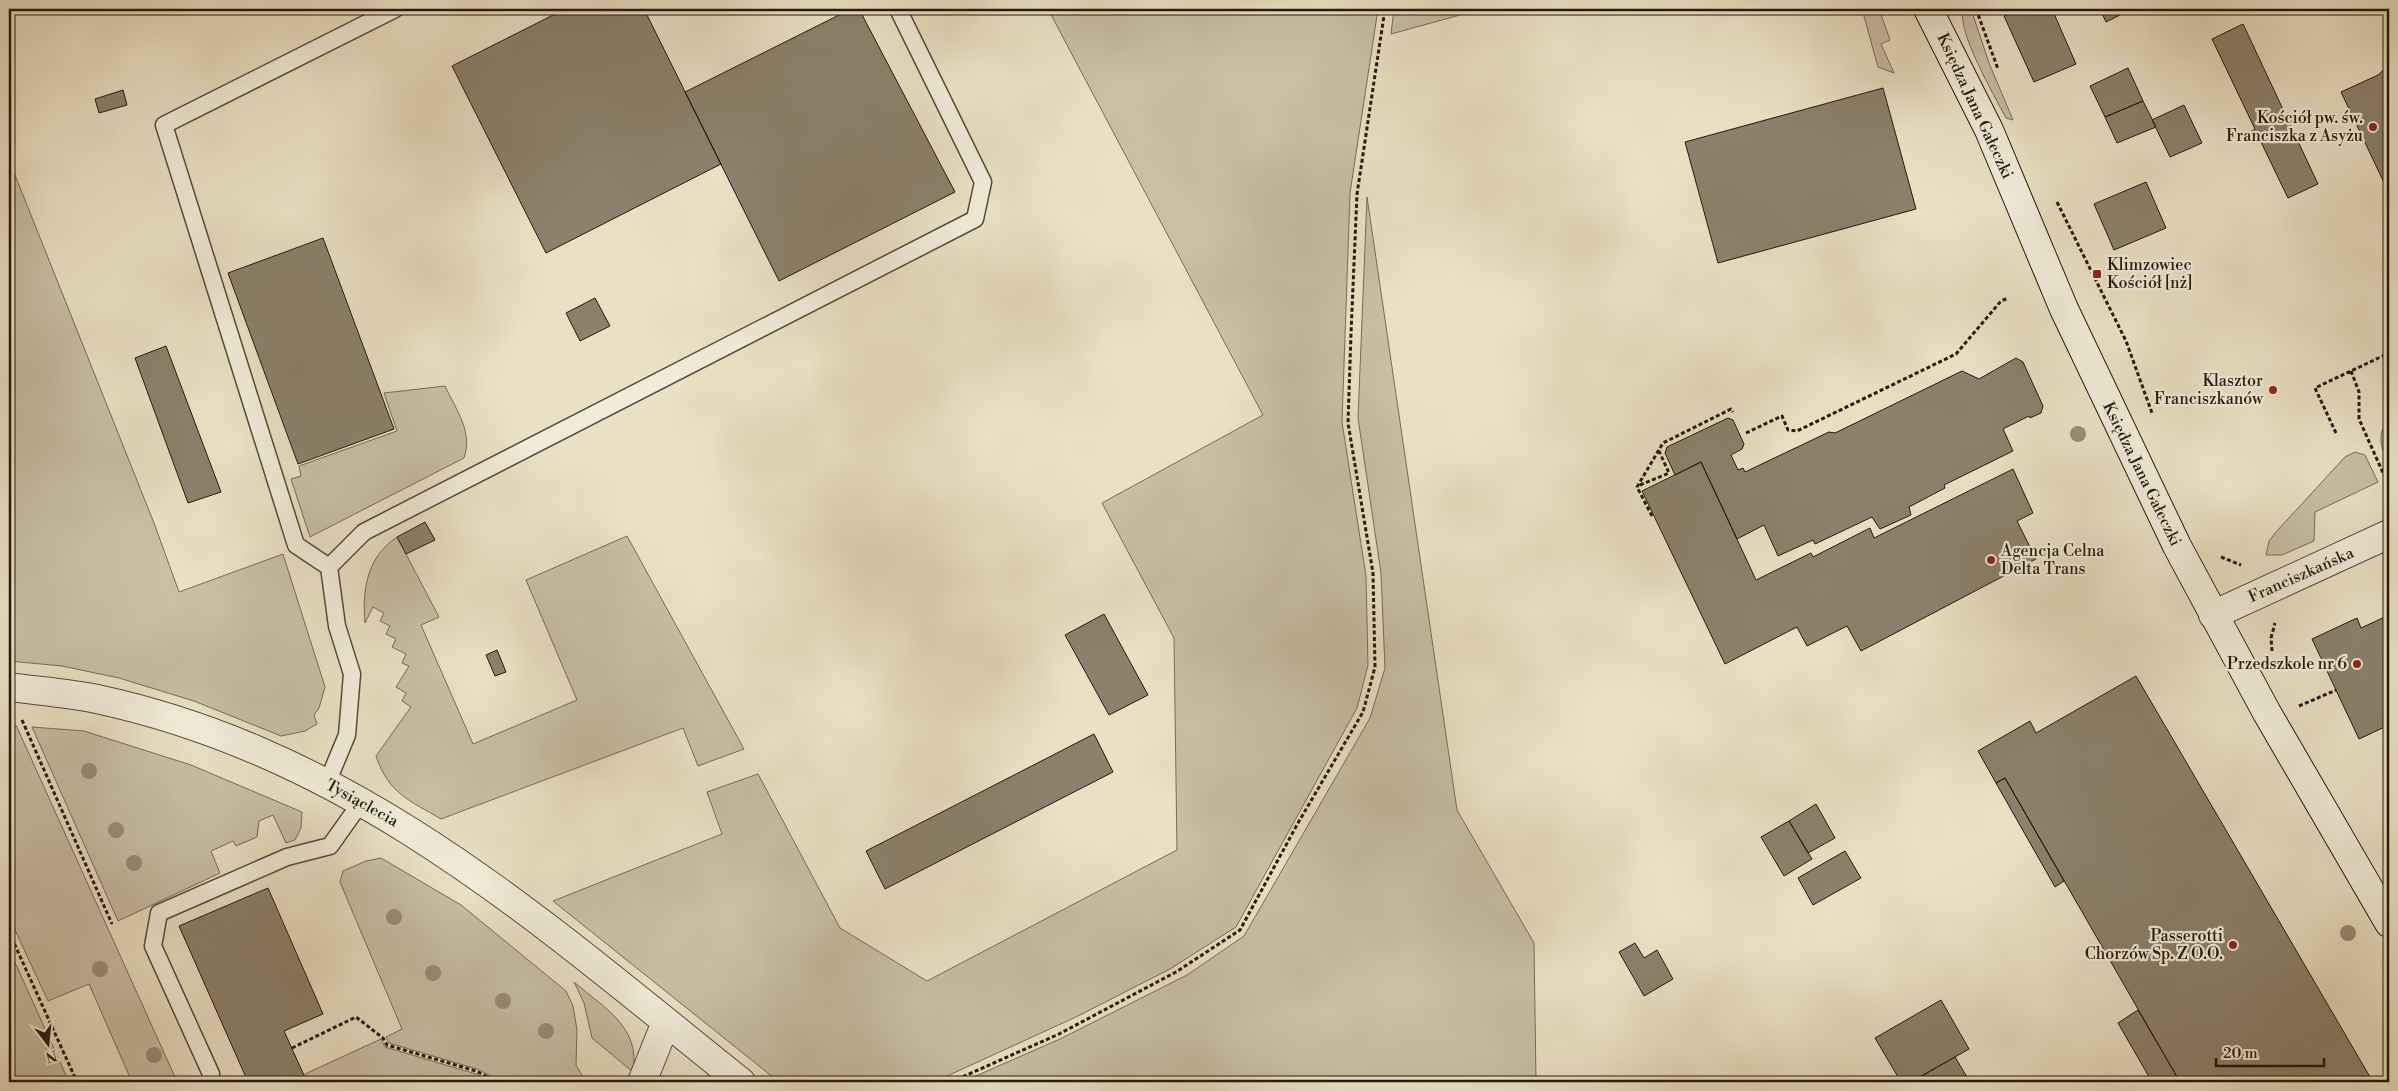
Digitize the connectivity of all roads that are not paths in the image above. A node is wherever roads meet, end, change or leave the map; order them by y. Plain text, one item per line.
1 (395, 9) edge
2 (898, 9) edge
3 (1928, 9) edge
4 (2389, 534) edge
5 (329, 566) junction
6 (2213, 615) junction
7 (9, 688) edge
8 (327, 783) junction
9 (362, 801) junction
10 (2389, 923) edge
11 (666, 1022) junction
12 (211, 1074) dead end
13 (728, 1079) edge
14 (642, 1082) edge

1 - 5 lane
2 - 5 lane
3 - 6 street, Księdza Jana Gałeczki
4 - 6 street, Franciszkańska
5 - 8 lane
6 - 10 street, Księdza Jana Gałeczki
7 - 8 street, Tysiąclecia
8 - 9 street, Tysiąclecia
9 - 11 street, Tysiąclecia
9 - 12 lane
11 - 13 street, Tysiąclecia
11 - 14 street

